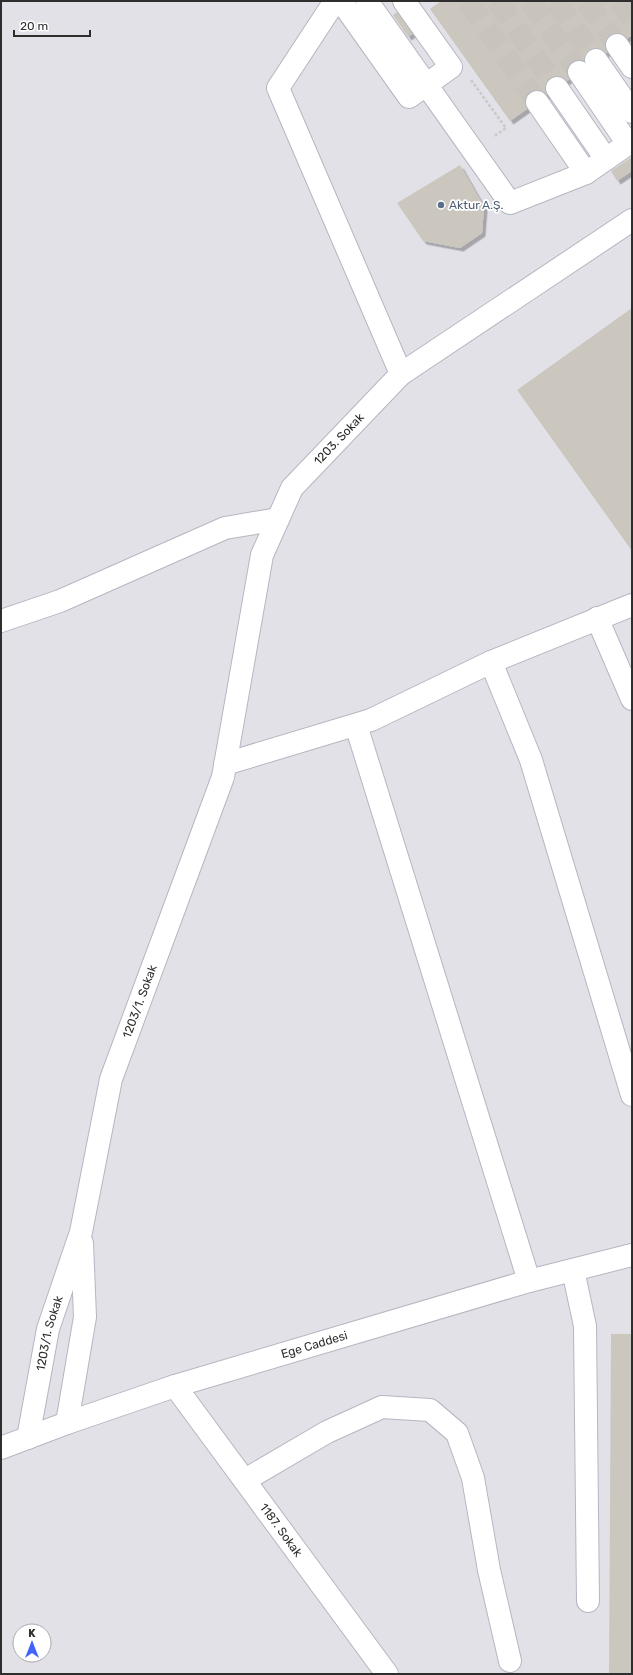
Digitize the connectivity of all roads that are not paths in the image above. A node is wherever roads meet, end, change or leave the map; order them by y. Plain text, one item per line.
1 (335, 1) edge
2 (341, 1) edge
3 (367, 1) edge
4 (378, 1) edge
5 (404, 1) edge
6 (617, 45) tunnel mouth
7 (632, 67) edge
8 (430, 82) junction
9 (557, 88) tunnel mouth
10 (537, 102) tunnel mouth
11 (632, 112) edge
12 (630, 142) edge
13 (606, 159) junction
14 (586, 172) junction
15 (632, 220) edge
16 (401, 374) junction
17 (278, 519) junction
18 (632, 605) edge
19 (596, 618) junction
20 (1, 621) edge
21 (491, 662) junction
22 (632, 699) edge
23 (356, 725) junction
24 (224, 770) junction
25 (632, 1095) edge
26 (82, 1232) junction
27 (632, 1255) edge
28 (573, 1270) junction
29 (529, 1281) junction
30 (175, 1386) junction
31 (68, 1423) junction
32 (28, 1438) junction
33 (1, 1448) edge
34 (245, 1480) junction
35 (588, 1601) dead end
36 (510, 1661) dead end
37 (387, 1674) edge

1 - 16 street
2 - 8 street
3 - 8 street
4 - 8 street
5 - 8 street
6 - 7 street
8 - 14 street
9 - 13 street
10 - 14 street
11 - 12 street
12 - 13 street
13 - 14 street
15 - 16 street, 1203. Sokak
16 - 17 street, 1203. Sokak
17 - 20 street
17 - 24 street, 1203. Sokak
18 - 19 street
19 - 21 street
19 - 22 street
21 - 23 street
21 - 25 street
23 - 24 street
23 - 29 street
24 - 26 street, 1203/1. Sokak
26 - 31 street, 1203/1. Sokak
26 - 32 street, 1203/1. Sokak
27 - 28 street, Ege Caddesi
28 - 29 street, Ege Caddesi
28 - 35 street
29 - 30 street, Ege Caddesi
30 - 31 street, Ege Caddesi
30 - 34 street, 1187. Sokak
31 - 32 street, Ege Caddesi
32 - 33 street, Ege Caddesi
34 - 36 street
34 - 37 street, 1187. Sokak

